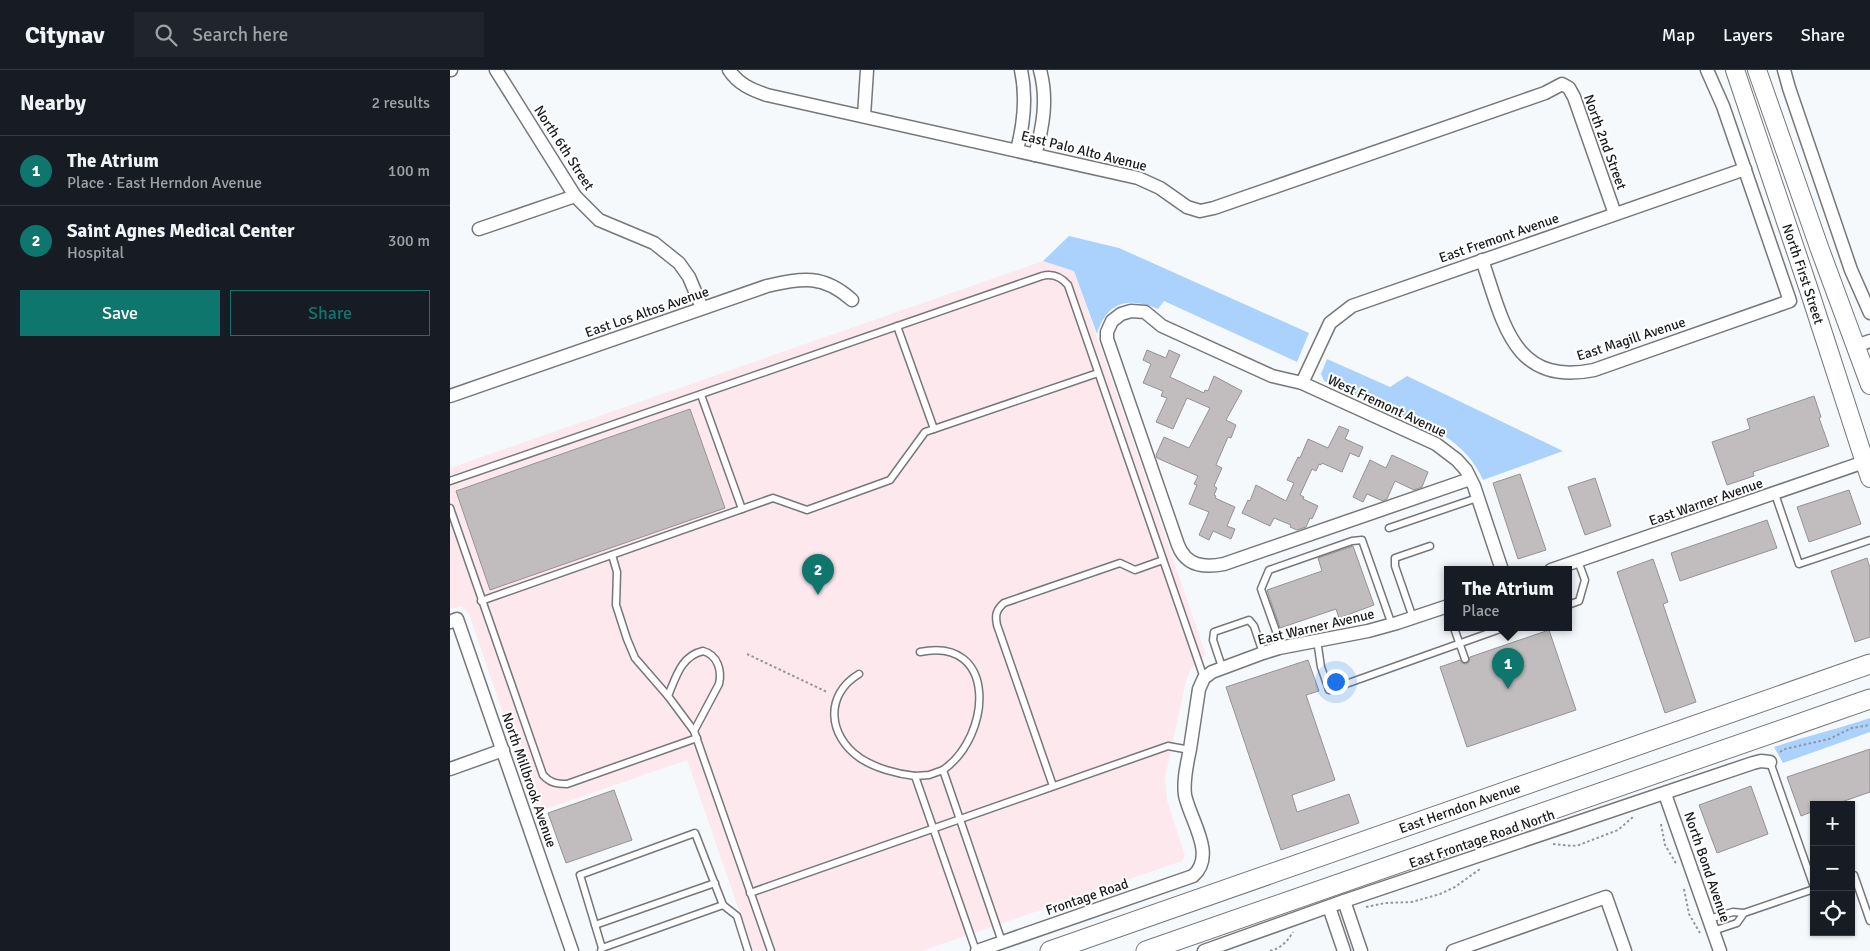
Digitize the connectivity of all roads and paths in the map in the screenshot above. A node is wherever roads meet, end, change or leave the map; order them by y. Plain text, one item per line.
1 (496, 70) edge
2 (868, 70) edge
3 (1021, 70) edge
4 (1040, 70) edge
5 (1707, 70) edge
6 (1735, 70) edge
7 (1757, 70) edge
8 (1784, 70) edge
9 (730, 72) edge
10 (1562, 84) joint
11 (864, 116) junction
12 (1017, 150) junction
13 (1036, 155) junction
14 (1745, 169) junction
15 (575, 196) junction
16 (1615, 214) junction
17 (479, 229) dead end
18 (1482, 260) junction
19 (852, 300) dead end
20 (702, 308) junction
21 (1870, 313) edge
22 (897, 326) junction
23 (1863, 343) edge
24 (1098, 373) junction
25 (1302, 383) junction
26 (1870, 385) edge
27 (702, 395) junction
28 (450, 396) edge
29 (934, 429) junction
30 (1868, 467) edge
31 (1470, 479) junction
32 (450, 481) edge
33 (1775, 494) junction
34 (1477, 498) junction
35 (450, 508) edge
36 (742, 509) junction
37 (1389, 528) dead end
38 (1870, 540) edge
39 (1430, 546) dead end
40 (612, 555) junction
41 (1163, 560) junction
42 (1578, 561) junction
43 (1501, 566) edge
44 (1563, 566) edge
45 (481, 602) junction
46 (1572, 604) edge
47 (1444, 608) edge
48 (1413, 618) junction
49 (454, 621) edge
50 (1392, 625) junction
51 (1455, 631) edge
52 (1494, 631) edge
53 (1317, 640) junction
54 (1459, 643) junction
55 (1282, 648) junction
56 (920, 652) dead end
57 (1263, 653) junction
58 (747, 654) dead end
59 (1464, 659) dead end
60 (1870, 664) edge
61 (1222, 667) junction
62 (859, 674) dead end
63 (1204, 678) junction
64 (827, 692) dead end
65 (668, 696) junction
66 (1870, 699) edge
67 (1870, 725) edge
68 (694, 731) junction
69 (697, 738) junction
70 (502, 750) junction
71 (1190, 750) junction
72 (1780, 752) dead end
73 (1770, 762) joint
74 (450, 769) edge
75 (943, 770) junction
76 (915, 776) junction
77 (1053, 786) junction
78 (1666, 794) junction
79 (1634, 816) dead end
80 (960, 818) junction
81 (1661, 819) dead end
82 (932, 828) junction
83 (1552, 844) dead end
84 (1484, 867) dead end
85 (1679, 871) dead end
86 (1810, 877) edge
87 (1855, 880) edge
88 (715, 883) junction
89 (1684, 887) dead end
90 (1810, 889) edge
91 (750, 893) junction
92 (723, 905) junction
93 (1328, 907) junction
94 (1346, 907) junction
95 (1744, 913) junction
96 (1870, 920) edge
97 (595, 925) junction
98 (1708, 929) junction
99 (1295, 930) dead end
100 (1002, 942) junction
101 (602, 949) edge
102 (1716, 950) edge
103 (572, 951) edge
104 (748, 951) edge
105 (771, 951) edge
106 (976, 951) edge
107 (1050, 951) edge
108 (1146, 951) edge
109 (1204, 951) edge
110 (1270, 951) edge
111 (1344, 951) edge
112 (1362, 951) edge
113 (1453, 951) edge
114 (1625, 951) edge

1 - 15 street, North 6th Street
2 - 11 street
3 - 12 street
4 - 13 street
5 - 14 street
6 - 30 main road, North First Street
7 - 23 main road, North First Street
8 - 21 street
9 - 11 street, East Palo Alto Avenue
10 - 13 street, East Palo Alto Avenue
10 - 16 street, North 2nd Street
11 - 12 street, East Palo Alto Avenue
12 - 13 street, East Palo Alto Avenue
14 - 16 street, East Fremont Avenue
14 - 18 street, East Magill Avenue
15 - 17 street
15 - 20 street, North 6th Street
16 - 18 street, East Fremont Avenue
18 - 25 street, East Fremont Avenue
19 - 20 street, East Los Altos Avenue
20 - 28 street, East Los Altos Avenue
22 - 24 lane
22 - 27 lane
22 - 29 lane
23 - 26 main road, North First Street
24 - 29 lane
24 - 41 lane
25 - 31 street, West Fremont Avenue
25 - 31 street, West Fremont Avenue
27 - 32 lane
27 - 36 lane
29 - 36 lane
30 - 33 street, East Warner Avenue
31 - 34 street, West Fremont Avenue
33 - 38 lane
33 - 42 street, East Warner Avenue
34 - 37 lane
34 - 43 street, West Fremont Avenue
35 - 45 lane
36 - 40 lane
39 - 48 lane
40 - 45 lane
40 - 65 lane
41 - 63 lane
41 - 77 lane
42 - 44 street, East Warner Avenue
42 - 46 lane
45 - 69 lane
47 - 48 street, East Warner Avenue
48 - 50 street, East Warner Avenue
49 - 70 street, North Millbrook Avenue
50 - 53 street, East Warner Avenue
50 - 55 lane
51 - 54 lane
52 - 54 lane
53 - 54 lane
53 - 55 street, East Warner Avenue
54 - 59 lane
55 - 57 street, East Warner Avenue
56 - 75 lane
57 - 61 street, East Warner Avenue
57 - 61 lane
58 - 64 path
60 - 107 main road, East Herndon Avenue
61 - 63 street, East Warner Avenue
62 - 76 lane
63 - 71 street
65 - 68 lane
65 - 68 lane
66 - 108 main road
67 - 72 path
68 - 69 lane
69 - 91 lane
70 - 74 street
70 - 103 street, North Millbrook Avenue
71 - 77 lane
71 - 100 street, Frontage Road
73 - 78 street, East Frontage Road North
73 - 86 lane
75 - 76 lane
75 - 80 lane
76 - 82 lane
77 - 80 lane
78 - 94 street, East Frontage Road North
78 - 98 street, North Bond Avenue
79 - 83 path
80 - 82 lane
80 - 100 lane
81 - 85 path
82 - 91 lane
82 - 106 lane
84 - 94 path
87 - 96 lane
88 - 92 lane
88 - 97 lane
88 - 97 lane
89 - 98 path
90 - 95 lane
91 - 105 lane
92 - 101 lane
92 - 104 lane
93 - 94 street, East Frontage Road North
93 - 109 street, East Frontage Road North
93 - 111 street
94 - 112 street
95 - 98 lane
95 - 98 lane
97 - 101 lane
98 - 102 street, North Bond Avenue
99 - 110 path
100 - 106 street, Frontage Road
113 - 114 street

